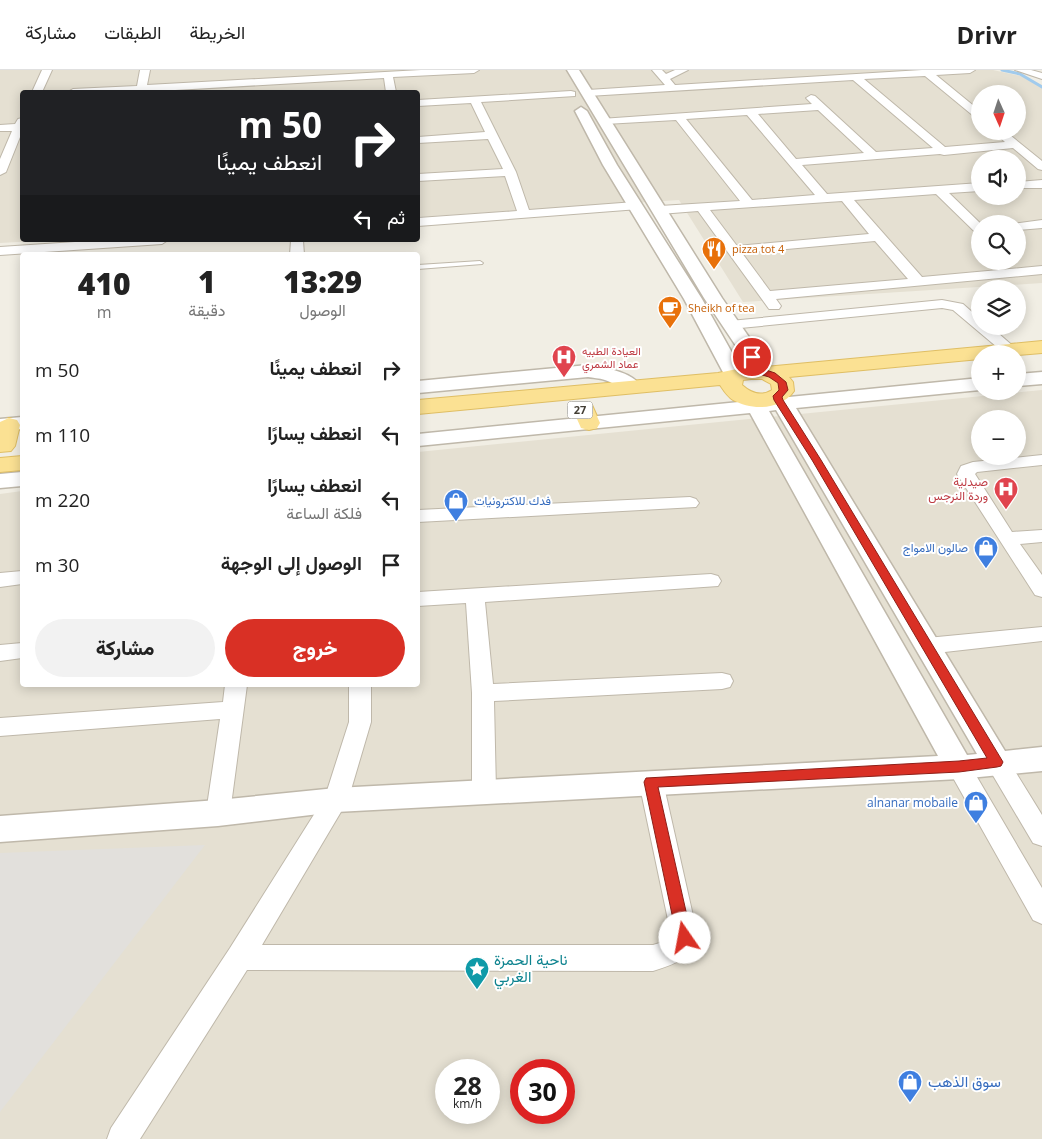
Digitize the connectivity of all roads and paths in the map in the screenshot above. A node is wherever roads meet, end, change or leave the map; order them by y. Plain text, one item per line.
1 (47, 70) edge
2 (145, 70) edge
3 (262, 70) edge
4 (474, 70) edge
5 (557, 70) edge
6 (573, 70) edge
7 (657, 70) edge
8 (683, 70) edge
9 (750, 70) edge
10 (823, 70) edge
11 (970, 70) edge
12 (1020, 70) edge
13 (898, 72) edge
14 (349, 73) edge
15 (928, 73) junction
16 (388, 75) junction
17 (1042, 76) edge
18 (664, 78) junction
19 (856, 78) junction
20 (834, 79) junction
21 (262, 82) junction
22 (793, 82) junction
23 (765, 83) junction
24 (221, 88) edge
25 (673, 88) junction
26 (141, 89) junction
27 (38, 90) edge
28 (118, 90) edge
29 (390, 90) edge
30 (588, 93) junction
31 (571, 94) junction
32 (475, 100) junction
33 (420, 103) edge
34 (821, 107) junction
35 (971, 109) edge
36 (750, 112) junction
37 (679, 117) junction
38 (605, 121) junction
39 (20, 125) edge
40 (0, 128) edge
41 (20, 129) edge
42 (492, 135) junction
43 (420, 140) edge
44 (1008, 140) edge
45 (1014, 145) junction
46 (622, 149) junction
47 (602, 151) junction
48 (944, 152) junction
49 (875, 157) junction
50 (795, 162) junction
51 (632, 164) junction
52 (610, 166) junction
53 (1042, 167) edge
54 (0, 172) edge
55 (510, 172) junction
56 (420, 178) edge
57 (1042, 184) edge
58 (1026, 185) edge
59 (971, 188) edge
60 (939, 190) junction
61 (845, 197) junction
62 (824, 198) junction
63 (748, 203) junction
64 (635, 206) junction
65 (701, 206) junction
66 (660, 210) junction
67 (524, 214) junction
68 (971, 221) edge
69 (420, 222) edge
70 (1042, 224) edge
71 (1026, 225) edge
72 (878, 237) junction
73 (111, 242) edge
74 (86, 243) edge
75 (734, 250) junction
76 (0, 251) edge
77 (480, 263) dead end
78 (420, 268) edge
79 (1042, 270) edge
80 (1022, 272) joint
81 (920, 282) junction
82 (767, 296) junction
83 (713, 298) junction
84 (693, 299) junction
85 (971, 318) edge
86 (785, 320) junction
87 (730, 325) junction
88 (989, 335) edge
89 (1000, 345) edge
90 (1042, 347) edge
91 (1026, 353) edge
92 (1026, 360) edge
93 (971, 361) edge
94 (1042, 363) edge
95 (971, 370) edge
96 (764, 373) junction
97 (1042, 378) edge
98 (1026, 379) edge
99 (971, 385) edge
100 (420, 387) edge
101 (632, 387) junction
102 (743, 390) junction
103 (780, 398) junction
104 (420, 407) edge
105 (586, 416) junction
106 (420, 426) edge
107 (8, 439) edge
108 (420, 440) edge
109 (20, 460) edge
110 (1042, 460) edge
111 (20, 479) edge
112 (0, 481) edge
113 (690, 503) dead end
114 (420, 516) edge
115 (1042, 536) edge
116 (1007, 539) junction
117 (20, 578) edge
118 (0, 580) edge
119 (711, 581) dead end
120 (1042, 590) edge
121 (475, 596) junction
122 (420, 600) edge
123 (1042, 634) edge
124 (927, 646) junction
125 (20, 652) edge
126 (0, 653) edge
127 (722, 681) dead end
128 (236, 687) edge
129 (360, 687) edge
130 (483, 693) junction
131 (233, 710) junction
132 (0, 726) edge
133 (1042, 759) edge
134 (997, 762) junction
135 (959, 767) junction
136 (651, 782) junction
137 (484, 792) junction
138 (336, 800) junction
139 (218, 813) junction
140 (0, 829) edge
141 (1042, 836) edge
142 (1042, 912) edge
143 (240, 957) junction
144 (122, 1139) edge

1 - 27 street
2 - 26 street
3 - 21 street
4 - 16 street
5 - 31 street
6 - 30 street
7 - 18 street
8 - 18 street
9 - 23 street
10 - 20 street
11 - 15 street
12 - 17 street
13 - 15 street
13 - 19 street
14 - 16 street
14 - 21 street
15 - 35 street
16 - 29 street
18 - 25 street
19 - 20 street
19 - 48 street
20 - 22 street
21 - 24 street
22 - 23 street
22 - 34 street
23 - 25 street
24 - 26 street
25 - 30 street
26 - 28 street
30 - 38 street
31 - 32 street
31 - 47 street
32 - 33 street
32 - 42 street
34 - 36 street
34 - 49 street
36 - 37 street
36 - 50 street
37 - 38 street
37 - 63 street
38 - 46 street
39 - 40 street
41 - 54 street
42 - 43 street
42 - 55 street
44 - 45 street
45 - 48 street
45 - 53 street
46 - 47 street
46 - 51 street
47 - 52 street
48 - 49 street
49 - 50 street
50 - 62 street
51 - 52 street
51 - 66 street
52 - 64 street
55 - 56 street
55 - 67 street
57 - 58 street
59 - 60 street
60 - 61 street
60 - 68 street
61 - 62 street
61 - 72 street
62 - 63 street
63 - 65 street
64 - 67 street
64 - 84 street
65 - 66 street
65 - 75 street
66 - 83 street
67 - 69 street
70 - 71 street
72 - 75 street
72 - 81 street
73 - 74 street
74 - 76 street
75 - 82 street
77 - 78 lane
79 - 80 street
80 - 81 street
81 - 82 street
82 - 86 street
83 - 84 street
83 - 87 street
84 - 102 street
85 - 86 street
86 - 87 street
87 - 96 street
88 - 89 street
90 - 91 main road, 27
92 - 94 main road, 27
93 - 96 main road, 27
95 - 103 main road, 27
96 - 102 main road, 27
96 - 103 main road
97 - 98 street
99 - 103 street
100 - 101 street
101 - 102 main road, 27
101 - 104 main road, 27
102 - 103 main road, 27
102 - 105 main road, 27
102 - 135 street
103 - 124 street
105 - 106 main road, 27
105 - 108 street
107 - 109 main road
110 - 116 street
111 - 112 street
113 - 114 street
115 - 116 street
116 - 120 street
117 - 118 street
119 - 121 street
121 - 122 street
121 - 130 street
123 - 124 street
124 - 134 street
125 - 126 street
127 - 130 street
128 - 131 street
129 - 138 street
130 - 137 street
131 - 132 street
131 - 139 street
133 - 134 street
134 - 135 street
134 - 141 street
135 - 136 street
135 - 142 street
136 - 137 street
136 - 143 street
137 - 138 street
138 - 139 street
138 - 143 street
139 - 140 street
143 - 144 street

